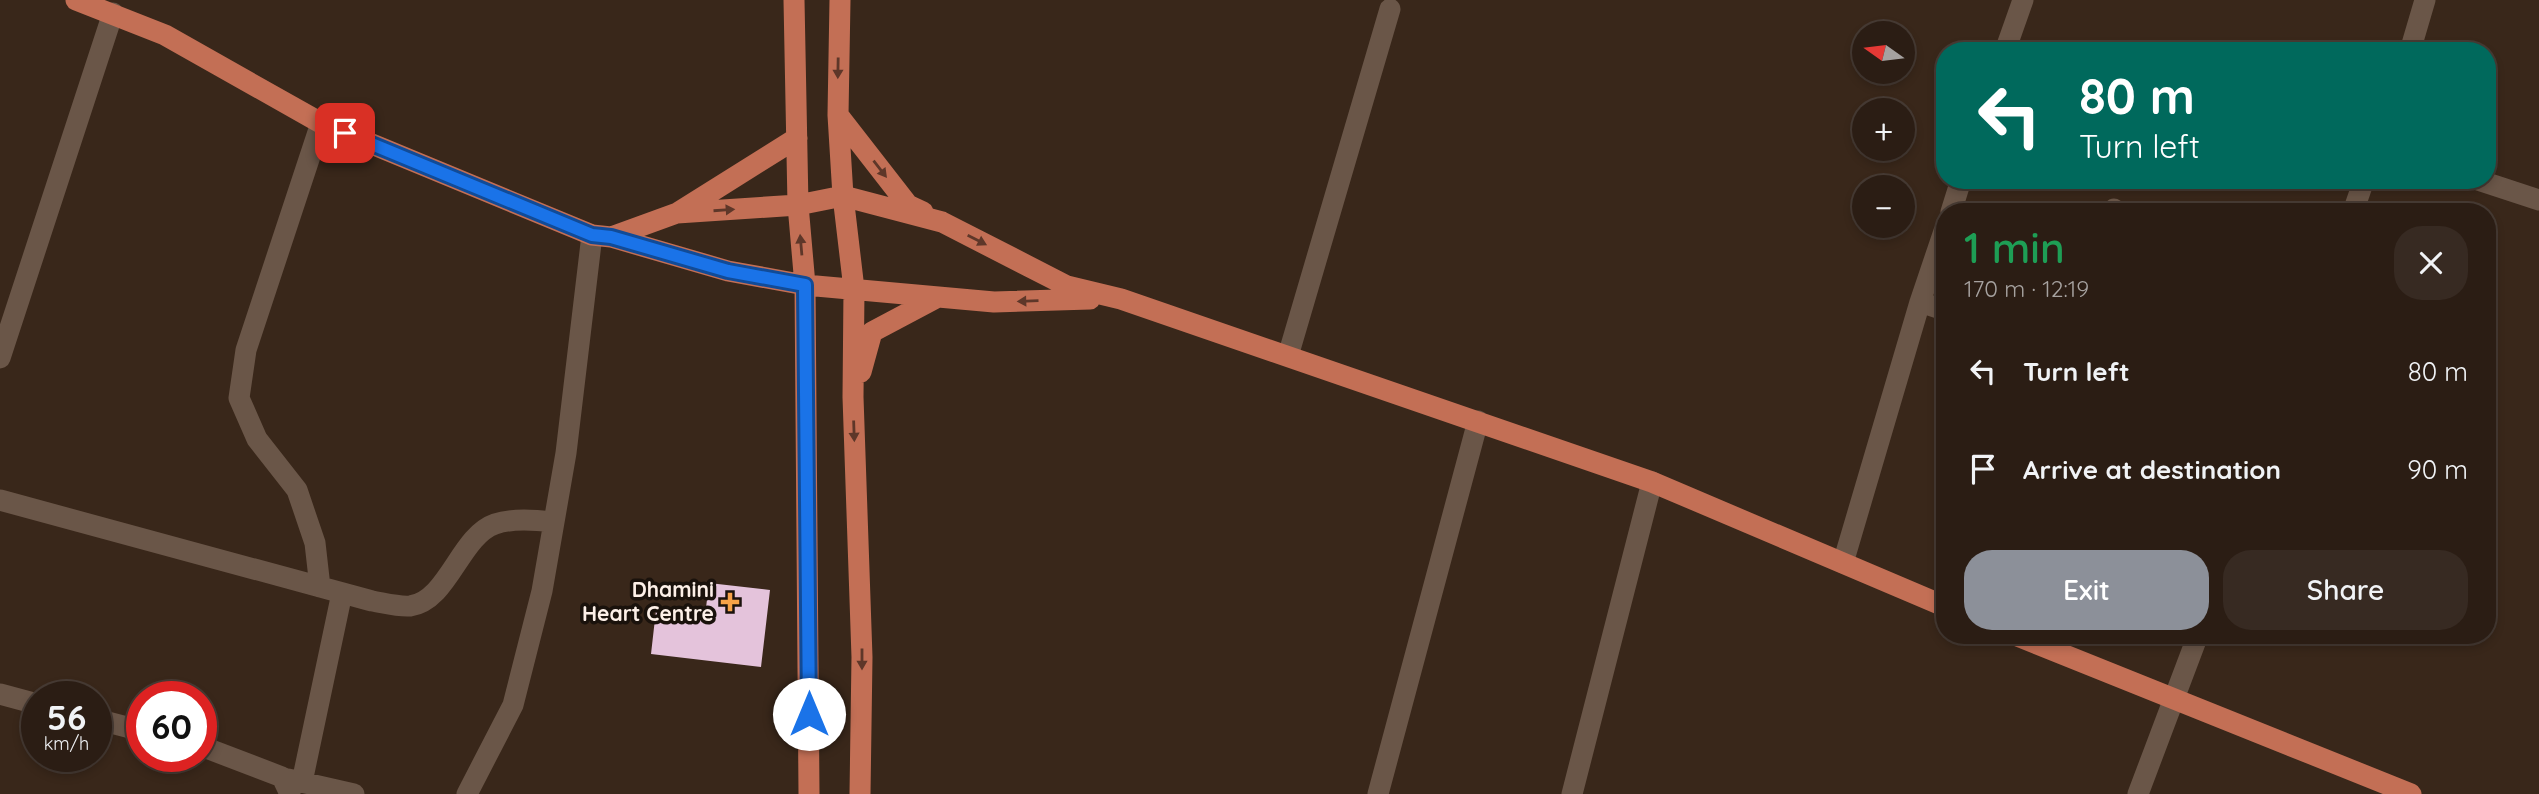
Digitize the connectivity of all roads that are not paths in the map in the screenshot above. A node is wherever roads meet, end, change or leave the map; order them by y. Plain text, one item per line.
1 (76, 0) edge
2 (794, 0) edge
3 (841, 0) edge
4 (2023, 0) edge
5 (2425, 0) edge
6 (1390, 9) dead end
7 (113, 13) junction
8 (2008, 42) edge
9 (2413, 42) edge
10 (838, 115) junction
11 (321, 123) junction
12 (797, 138) junction
13 (2496, 186) edge
14 (843, 196) junction
15 (2539, 200) edge
16 (798, 205) junction
17 (677, 213) junction
18 (942, 222) junction
19 (602, 236) junction
20 (1936, 255) edge
21 (805, 285) junction
22 (853, 289) junction
23 (938, 297) junction
24 (1121, 299) junction
25 (1920, 302) junction
26 (1936, 307) edge
27 (1, 352) edge
28 (1288, 356) junction
29 (853, 397) junction
30 (1478, 421) junction
31 (1652, 482) junction
32 (0, 500) edge
33 (554, 522) junction
34 (1843, 563) junction
35 (320, 587) junction
36 (342, 593) junction
37 (1936, 603) edge
38 (2038, 644) edge
39 (2195, 644) edge
40 (0, 694) edge
41 (2175, 699) junction
42 (21, 700) edge
43 (217, 753) edge
44 (291, 784) edge
45 (354, 794) edge
46 (467, 794) edge
47 (809, 794) edge
48 (860, 794) edge
49 (1378, 794) edge
50 (1572, 794) edge
51 (2138, 794) edge
52 (2411, 794) edge

1 - 7 main road
2 - 12 main road
3 -> 10 main road
4 - 8 street
5 - 9 street
6 - 28 street
7 - 11 main road
7 - 27 street
10 - 14 main road
10 -> 18 main road
11 - 19 main road
11 - 35 street
12 - 16 main road
12 - 17 main road
13 - 15 street
14 - 16 main road
14 - 18 main road
14 - 22 main road
17 -> 16 main road
21 -> 16 main road
17 - 19 main road
18 -> 24 main road
19 - 21 main road
19 - 33 street
20 - 25 street
21 - 22 main road
21 - 47 main road
22 - 23 main road
22 - 29 main road
24 -> 23 main road
23 - 29 main road
24 - 28 main road
25 - 26 street
25 - 34 street
28 - 30 main road
29 -> 48 main road
30 - 31 main road
30 - 49 street
31 - 34 main road
31 - 50 street
32 - 35 street
33 - 36 street
33 - 46 street
34 - 37 main road
35 - 36 street
36 - 44 street
38 - 41 main road
39 - 41 street
40 - 42 street
41 - 51 street
41 - 52 main road
43 - 44 street
44 - 45 street

